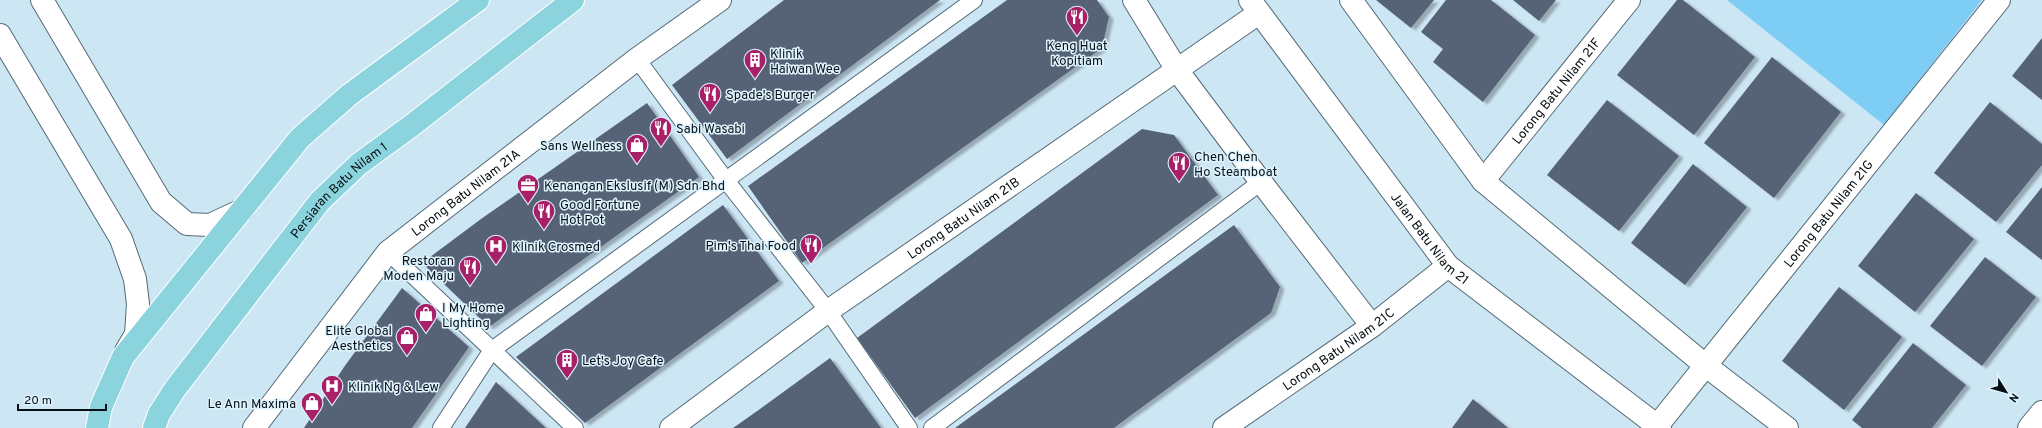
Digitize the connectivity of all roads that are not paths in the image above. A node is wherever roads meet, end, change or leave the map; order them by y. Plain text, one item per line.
1 (42, 0) edge
2 (478, 0) edge
3 (574, 0) edge
4 (720, 0) edge
5 (974, 0) edge
6 (1134, 0) edge
7 (1351, 0) edge
8 (1629, 0) edge
9 (1999, 0) edge
10 (1255, 6) edge
11 (460, 8) edge
12 (0, 35) edge
13 (637, 59) junction
14 (1177, 70) junction
15 (725, 179) junction
16 (1483, 181) junction
17 (1261, 182) junction
18 (242, 210) junction
19 (388, 252) junction
20 (1448, 266) junction
21 (828, 311) junction
22 (1372, 326) junction
23 (492, 350) junction
24 (123, 357) junction
25 (1705, 365) junction
26 (2042, 412) edge
27 (1658, 427) edge
28 (97, 428) edge
29 (154, 428) edge
30 (254, 428) edge
31 (441, 428) edge
32 (575, 428) edge
33 (671, 428) edge
34 (909, 428) edge
35 (932, 428) edge
36 (1224, 428) edge
37 (1787, 428) edge
38 (2029, 428) edge

1 - 18 street
2 - 11 main road
3 - 29 main road, Persiaran Batu Nilam 1
4 - 13 street, Lorong Batu Nilam 21A
5 - 15 lane
6 - 14 street
7 - 16 street
8 - 16 street, Lorong Batu Nilam 21F
9 - 25 street, Lorong Batu Nilam 21G
10 - 14 street, Lorong Batu Nilam 21B
10 - 20 street, Jalan Batu Nilam 21
11 - 18 main road
12 - 24 street
13 - 15 lane
13 - 19 street, Lorong Batu Nilam 21A
14 - 17 street
14 - 21 street, Lorong Batu Nilam 21B
15 - 21 lane
15 - 23 lane
16 - 25 street
17 - 22 street
17 - 35 lane
18 - 24 main road
19 - 23 lane
19 - 30 street, Lorong Batu Nilam 21A
20 - 22 street, Lorong Batu Nilam 21C
20 - 27 street, Jalan Batu Nilam 21
21 - 33 street, Lorong Batu Nilam 21B
21 - 34 lane
22 - 36 street, Lorong Batu Nilam 21C
23 - 31 lane
23 - 32 lane
24 - 28 main road
25 - 27 street, Lorong Batu Nilam 21G
25 - 37 street
26 - 38 street

